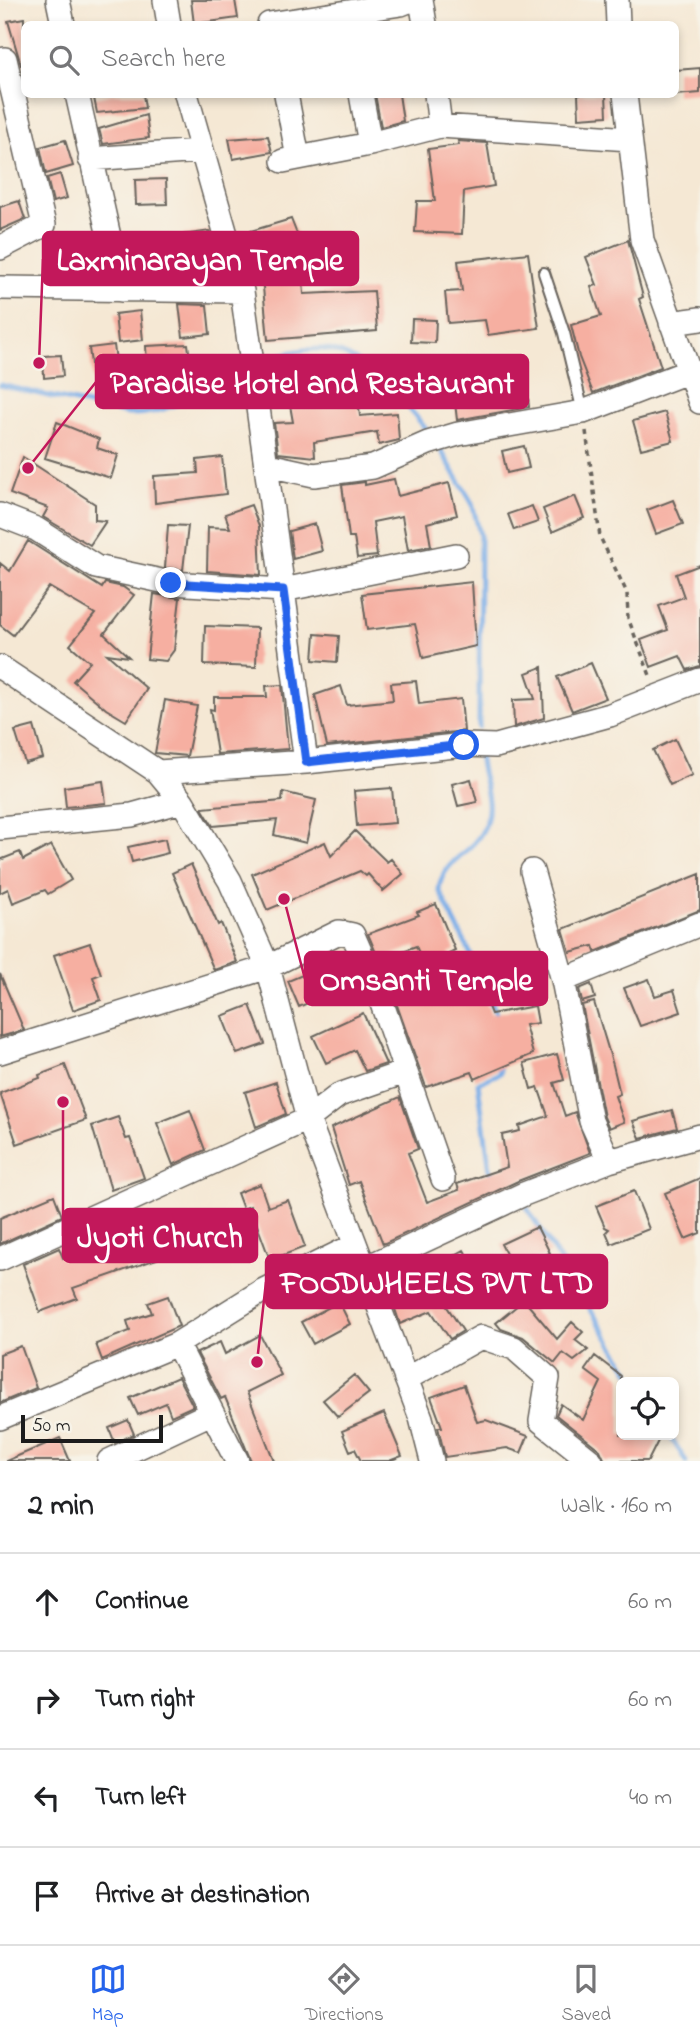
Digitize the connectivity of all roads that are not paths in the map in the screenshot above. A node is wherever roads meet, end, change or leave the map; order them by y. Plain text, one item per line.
1 (58, 0) edge
2 (165, 0) edge
3 (411, 0) edge
4 (421, 0) edge
5 (617, 0) edge
6 (346, 19) edge
7 (62, 21) edge
8 (168, 21) edge
9 (316, 21) edge
10 (424, 21) edge
11 (618, 21) edge
12 (0, 60) edge
13 (78, 98) edge
14 (187, 98) edge
15 (286, 98) edge
16 (362, 98) edge
17 (436, 98) edge
18 (625, 98) edge
19 (440, 126) junction
20 (629, 139) junction
21 (370, 144) junction
22 (200, 151) junction
23 (90, 159) junction
24 (0, 247) edge
25 (544, 273) dead end
26 (0, 288) edge
27 (121, 290) junction
28 (242, 291) junction
29 (700, 318) edge
30 (671, 323) junction
31 (687, 372) junction
32 (700, 402) edge
33 (583, 412) junction
34 (268, 465) junction
35 (0, 515) edge
36 (456, 555) dead end
37 (283, 590) junction
38 (0, 667) edge
39 (700, 680) edge
40 (306, 762) junction
41 (158, 772) junction
42 (182, 801) junction
43 (0, 828) edge
44 (532, 871) dead end
45 (700, 924) edge
46 (268, 967) junction
47 (563, 980) junction
48 (0, 1052) edge
49 (405, 1072) junction
50 (309, 1119) junction
51 (700, 1136) edge
52 (609, 1161) junction
53 (443, 1179) dead end
54 (355, 1245) junction
55 (0, 1259) edge
56 (363, 1269) junction
57 (177, 1344) junction
58 (406, 1380) junction
59 (211, 1413) junction
60 (0, 1418) edge
61 (109, 1461) edge
62 (237, 1461) edge
63 (432, 1461) edge
64 (591, 1461) edge

1 - 7 street
2 - 8 street
3 - 6 street
4 - 10 street
5 - 11 street
6 - 9 street
12 - 24 street
13 - 23 street
14 - 22 street
15 - 21 street
16 - 21 street
17 - 19 street
18 - 20 street
19 - 20 street
19 - 21 street
20 - 30 street
22 - 23 street
22 - 28 street
23 - 27 street
25 - 33 lane
26 - 27 street
27 - 28 street
28 - 34 street
29 - 30 street
30 - 31 street
31 - 32 street
31 - 33 street
33 - 34 street
34 - 37 street
35 - 37 street
36 - 37 street
37 - 40 street
38 - 41 street
39 - 40 street
40 - 41 street
41 - 42 street
42 - 43 street
42 - 46 street
44 - 47 street
45 - 47 street
46 - 48 street
46 - 49 street
46 - 50 street
47 - 52 street
49 - 50 street
49 - 53 street
50 - 54 street
50 - 55 street
51 - 52 street
52 - 56 street
54 - 56 street
54 - 57 street
56 - 58 street
57 - 59 street
57 - 60 street
58 - 63 street
58 - 64 street
59 - 61 street
59 - 62 street

